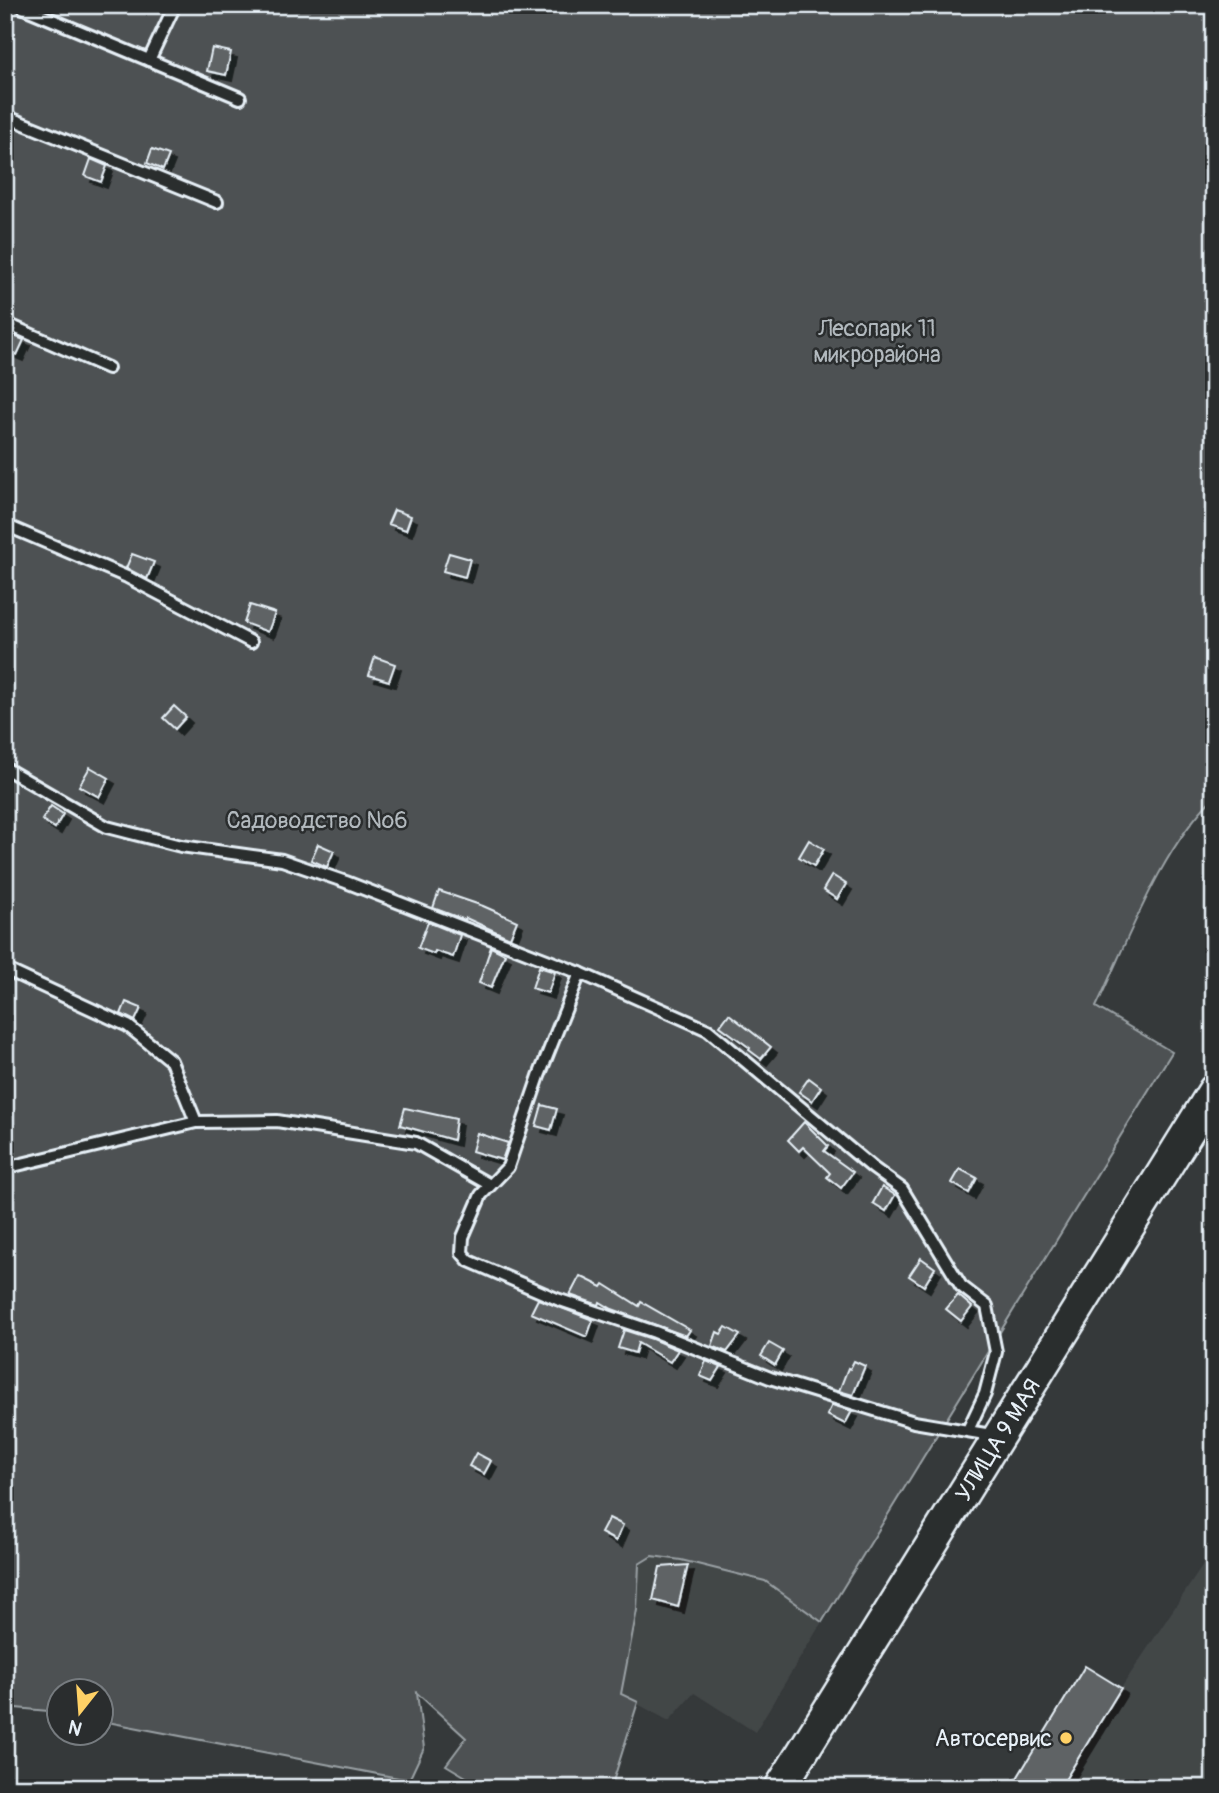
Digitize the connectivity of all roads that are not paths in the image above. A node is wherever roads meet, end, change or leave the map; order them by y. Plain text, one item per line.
1 (175, 5) edge
2 (22, 6) edge
3 (149, 60) junction
4 (240, 98) dead end
5 (5, 116) edge
6 (217, 202) dead end
7 (5, 323) edge
8 (108, 368) dead end
9 (5, 525) edge
10 (251, 642) dead end
11 (5, 768) edge
12 (5, 969) edge
13 (580, 973) junction
14 (1214, 1090) edge
15 (196, 1122) junction
16 (5, 1168) edge
17 (490, 1185) junction
18 (968, 1430) junction
19 (1000, 1437) junction
20 (780, 1788) edge

1 - 3 lane
2 - 3 lane
3 - 4 lane
5 - 6 lane
7 - 8 lane
9 - 10 lane
11 - 13 lane
12 - 15 lane
13 - 17 lane
13 - 18 lane
14 - 19 main road, УЛИЦА 9 МАЯ
15 - 16 lane
15 - 17 lane
17 - 18 lane
18 - 19 lane
19 - 20 main road, УЛИЦА 9 МАЯ

